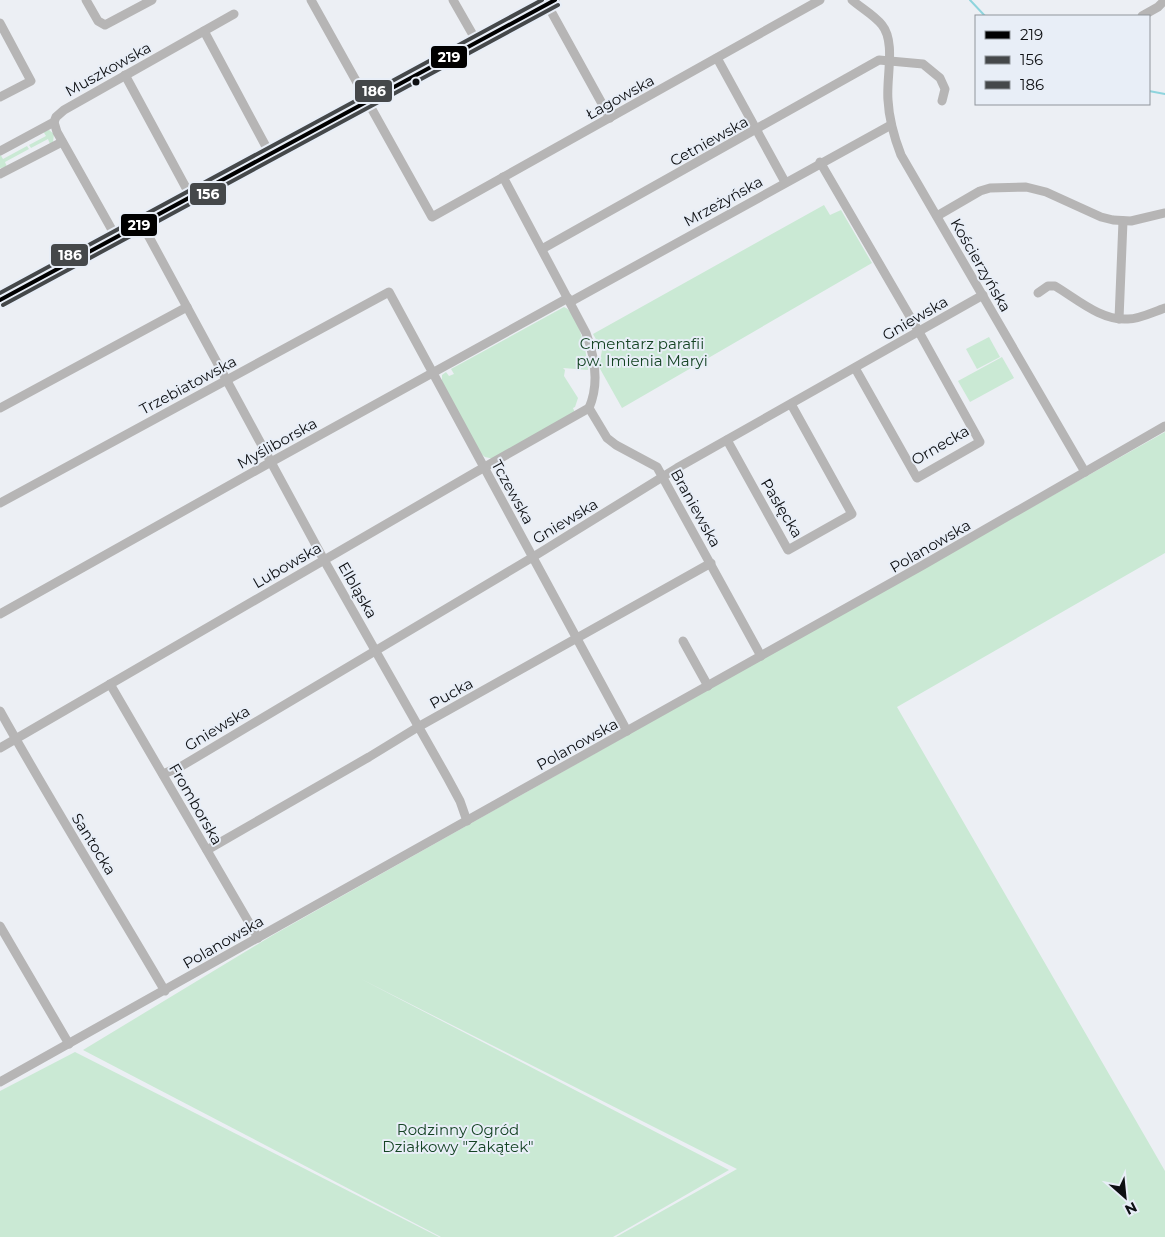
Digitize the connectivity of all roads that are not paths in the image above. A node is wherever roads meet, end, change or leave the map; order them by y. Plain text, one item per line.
1 (86, 0) edge
2 (152, 0) edge
3 (311, 0) edge
4 (453, 0) edge
5 (820, 0) edge
6 (852, 0) edge
7 (551, 2) edge
8 (1163, 2) edge
9 (234, 14) dead end
10 (1144, 15) edge
11 (0, 23) edge
12 (204, 32) junction
13 (3, 36) edge
14 (477, 42) junction
15 (717, 58) junction
16 (889, 62) junction
17 (125, 75) junction
18 (0, 97) edge
19 (367, 101) junction
20 (942, 101) dead end
21 (610, 118) junction
22 (54, 122) junction
23 (891, 125) junction
24 (757, 130) junction
25 (62, 142) junction
26 (0, 151) edge
27 (270, 154) junction
28 (820, 162) junction
29 (0, 174) edge
30 (503, 177) junction
31 (785, 182) junction
32 (191, 196) junction
33 (1165, 213) edge
34 (937, 216) junction
35 (1123, 221) junction
36 (142, 224) junction
37 (116, 238) junction
38 (542, 249) junction
39 (389, 292) joint
40 (1038, 293) dead end
41 (983, 295) junction
42 (1, 296) edge
43 (569, 300) junction
44 (187, 307) junction
45 (1165, 308) edge
46 (1119, 319) junction
47 (919, 332) junction
48 (855, 368) junction
49 (432, 373) junction
50 (226, 379) junction
51 (790, 404) junction
52 (0, 408) edge
53 (589, 408) junction
54 (1165, 426) edge
55 (727, 440) junction
56 (271, 462) junction
57 (484, 468) junction
58 (1085, 472) junction
59 (664, 477) junction
60 (0, 502) edge
61 (534, 557) junction
62 (324, 560) junction
63 (711, 563) junction
64 (0, 614) edge
65 (577, 638) junction
66 (683, 641) dead end
67 (376, 650) junction
68 (761, 656) junction
69 (110, 684) junction
70 (708, 686) junction
71 (0, 711) edge
72 (418, 727) junction
73 (628, 732) junction
74 (16, 739) junction
75 (0, 748) edge
76 (163, 774) junction
77 (467, 821) junction
78 (207, 850) junction
79 (0, 926) edge
80 (258, 938) junction
81 (165, 991) junction
82 (69, 1044) junction
83 (0, 1082) edge

1 - 2 street
3 - 19 street
4 - 14 street
5 - 15 street, Łagowska
6 - 16 street, Kościerzyńska
7 - 14 street
7 - 21 street
8 - 10 street
9 - 12 street, Muszkowska
11 - 13 street
12 - 17 street, Muszkowska
12 - 27 street
13 - 18 street
14 - 19 street
15 - 21 street, Łagowska
15 - 24 street
16 - 20 street
16 - 23 street, Kościerzyńska
16 - 24 street, Cetniewska
17 - 22 street, Muszkowska
17 - 32 street
19 - 27 street
19 - 30 street, Łagowska
21 - 30 street, Łagowska
22 - 25 street
22 - 26 street, Muszkowska
23 - 28 street, Mrzeżyńska
23 - 34 street, Kościerzyńska
24 - 31 street
24 - 38 street, Cetniewska
25 - 29 street
25 - 37 street
27 - 32 street
28 - 31 street, Mrzeżyńska
28 - 47 street
30 - 38 street
31 - 43 street, Mrzeżyńska
32 - 36 street
33 - 35 street
34 - 35 street
34 - 41 street, Kościerzyńska
35 - 46 street
36 - 37 street
36 - 44 street, Elbląska
37 - 42 street
38 - 43 street
39 - 49 street, Tczewska
39 - 50 street, Trzebiatowska
40 - 46 street
41 - 47 street, Gniewska
41 - 58 street, Kościerzyńska
43 - 49 street, Myśliborska
43 - 53 street
44 - 50 street, Elbląska
44 - 52 street
45 - 46 street
47 - 48 street, Gniewska
47 - 48 street, Ornecka
48 - 51 street, Gniewska
49 - 56 street, Myśliborska
49 - 57 street, Tczewska
50 - 56 street, Elbląska
50 - 60 street, Trzebiatowska
51 - 55 street, Gniewska
51 - 55 street, Pasłęcka
53 - 57 street, Lubowska
53 - 59 street, Braniewska
54 - 58 street, Polanowska
55 - 59 street, Gniewska
56 - 62 street, Elbląska
56 - 64 street, Myśliborska
57 - 61 street, Tczewska
57 - 62 street, Lubowska
58 - 68 street, Polanowska
59 - 61 street, Gniewska
59 - 63 street, Braniewska
61 - 65 street, Tczewska
61 - 67 street, Gniewska
62 - 67 street, Elbląska
62 - 69 street, Lubowska
63 - 65 street, Pucka
63 - 68 street, Braniewska
65 - 72 street, Pucka
65 - 73 street, Tczewska
66 - 70 street
67 - 72 street, Elbląska
67 - 76 street, Gniewska
68 - 70 street, Polanowska
69 - 74 street, Lubowska
69 - 76 street, Fromborska
70 - 73 street, Polanowska
71 - 74 street, Santocka
72 - 77 street, Elbląska
72 - 78 street, Pucka
73 - 77 street, Polanowska
74 - 75 street, Lubowska
74 - 81 street, Santocka
76 - 78 street, Fromborska
77 - 80 street, Polanowska
78 - 80 street, Fromborska
79 - 82 street
80 - 81 street, Polanowska
81 - 82 street, Polanowska
82 - 83 street, Polanowska

